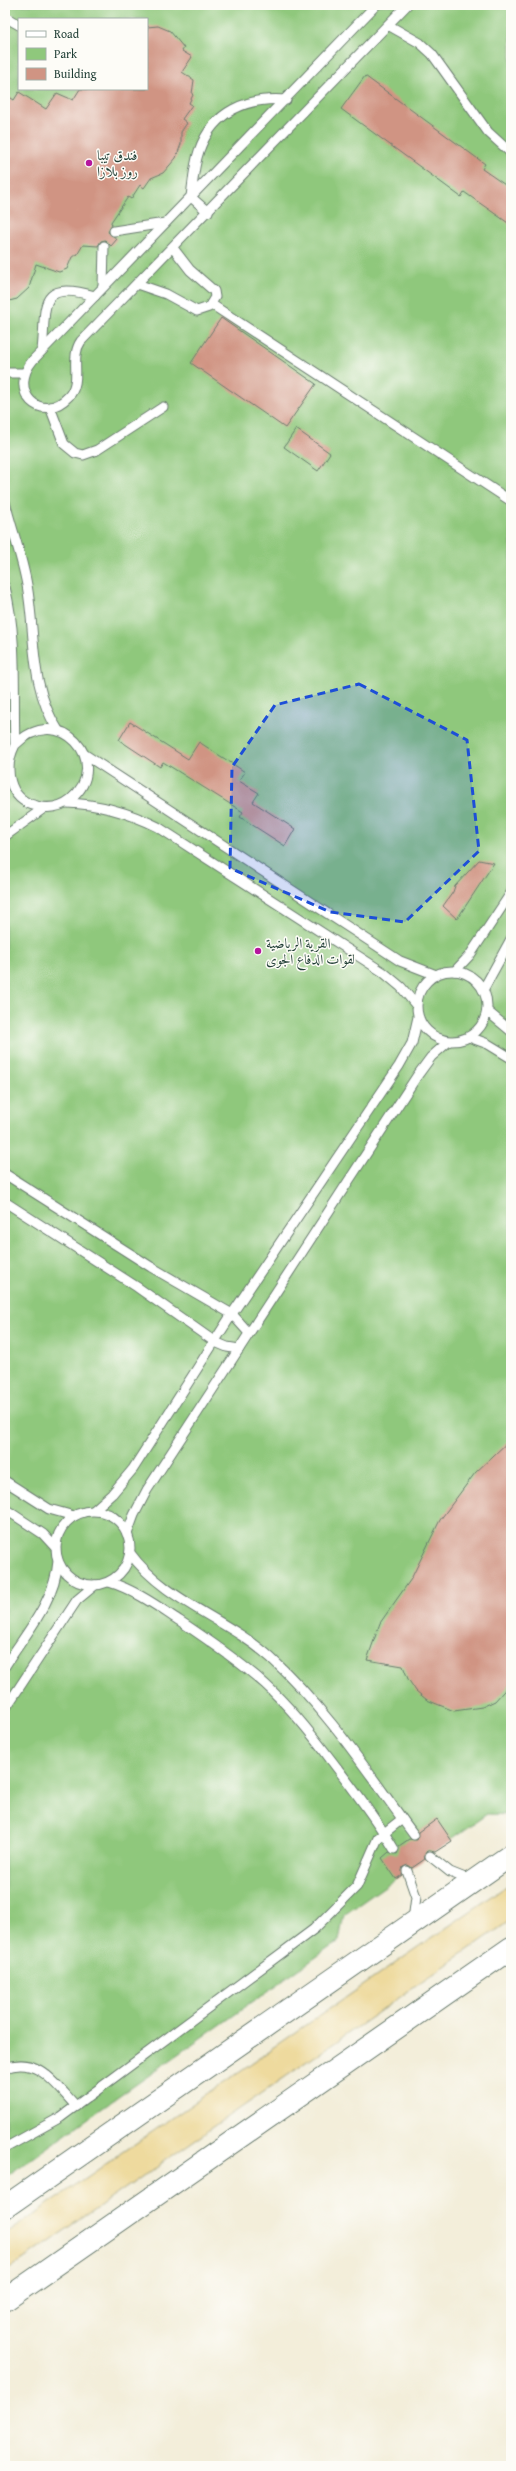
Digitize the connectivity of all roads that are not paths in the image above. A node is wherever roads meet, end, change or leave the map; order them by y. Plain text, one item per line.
1 (376, 5) edge
2 (407, 5) edge
3 (5, 17) edge
4 (18, 25) edge
5 (388, 25) junction
6 (286, 100) junction
7 (511, 153) edge
8 (191, 197) junction
9 (208, 212) junction
10 (165, 223) junction
11 (114, 231) dead end
12 (104, 246) dead end
13 (173, 248) junction
14 (137, 284) junction
15 (103, 287) junction
16 (95, 296) junction
17 (211, 304) junction
18 (42, 350) junction
19 (5, 373) edge
20 (24, 373) junction
21 (50, 406) junction
22 (163, 407) dead end
23 (511, 501) edge
24 (5, 502) edge
25 (5, 587) edge
26 (58, 730) junction
27 (15, 745) junction
28 (84, 754) junction
29 (6, 771) edge
30 (67, 803) junction
31 (44, 808) junction
32 (5, 836) edge
33 (511, 893) edge
34 (511, 939) edge
35 (455, 971) junction
36 (436, 975) junction
37 (483, 990) junction
38 (416, 1005) junction
39 (487, 1011) junction
40 (418, 1018) junction
41 (511, 1031) edge
42 (469, 1037) junction
43 (448, 1042) junction
44 (511, 1058) edge
45 (5, 1174) edge
46 (5, 1202) edge
47 (232, 1314) junction
48 (249, 1334) junction
49 (215, 1342) junction
50 (239, 1349) junction
51 (5, 1481) edge
52 (5, 1509) edge
53 (94, 1510) junction
54 (74, 1516) junction
55 (128, 1534) junction
56 (55, 1547) junction
57 (130, 1553) junction
58 (58, 1561) junction
59 (109, 1582) junction
60 (95, 1585) junction
61 (5, 1666) edge
62 (5, 1709) edge
63 (402, 1819) junction
64 (384, 1832) junction
65 (414, 1835) dead end
66 (394, 1849) dead end
67 (511, 1854) edge
68 (430, 1856) dead end
69 (407, 1871) dead end
70 (473, 1881) junction
71 (412, 1924) junction
72 (511, 1948) edge
73 (5, 2068) edge
74 (76, 2106) junction
75 (5, 2148) edge
76 (5, 2207) edge
77 (5, 2300) edge

1 - 6 lane
2 - 5 lane
3 - 4 lane
5 - 7 lane
5 - 9 lane
6 - 8 lane
6 - 8 lane
8 - 9 lane
8 - 10 lane
9 - 13 lane
10 - 11 lane
10 - 15 lane
12 - 15 lane
13 - 14 lane
13 - 17 lane
14 - 17 lane
14 - 21 lane
15 - 16 lane
16 - 18 lane
16 - 18 lane
17 - 23 lane
18 - 20 lane
19 - 20 lane
20 - 21 lane
21 - 22 lane
24 - 26 lane
25 - 27 lane
26 - 27 lane
26 - 28 lane
27 - 29 lane
28 - 30 lane
28 - 36 lane
29 - 31 lane
30 - 31 lane
30 - 38 lane
31 - 32 lane
33 - 35 lane
34 - 37 lane
35 - 36 lane
35 - 37 lane
36 - 38 lane
37 - 39 lane
38 - 40 lane
39 - 41 lane
39 - 42 lane
40 - 43 lane
40 - 47 lane
42 - 43 lane
42 - 44 lane
43 - 48 lane
45 - 47 lane
46 - 49 lane
47 - 48 lane
47 - 49 lane
48 - 50 lane
49 - 50 lane
49 - 53 lane
50 - 55 lane
51 - 54 lane
52 - 56 lane
53 - 54 lane
53 - 55 lane
54 - 56 lane
55 - 57 lane
56 - 58 lane
57 - 59 lane
57 - 63 lane
58 - 60 lane
58 - 61 lane
59 - 60 lane
59 - 64 lane
60 - 62 lane
63 - 64 lane
63 - 65 lane
64 - 66 lane
64 - 74 lane
67 - 70 street
68 - 70 lane
69 - 71 lane
70 - 71 street
71 - 76 street
72 - 77 street
73 - 74 lane
74 - 75 lane

